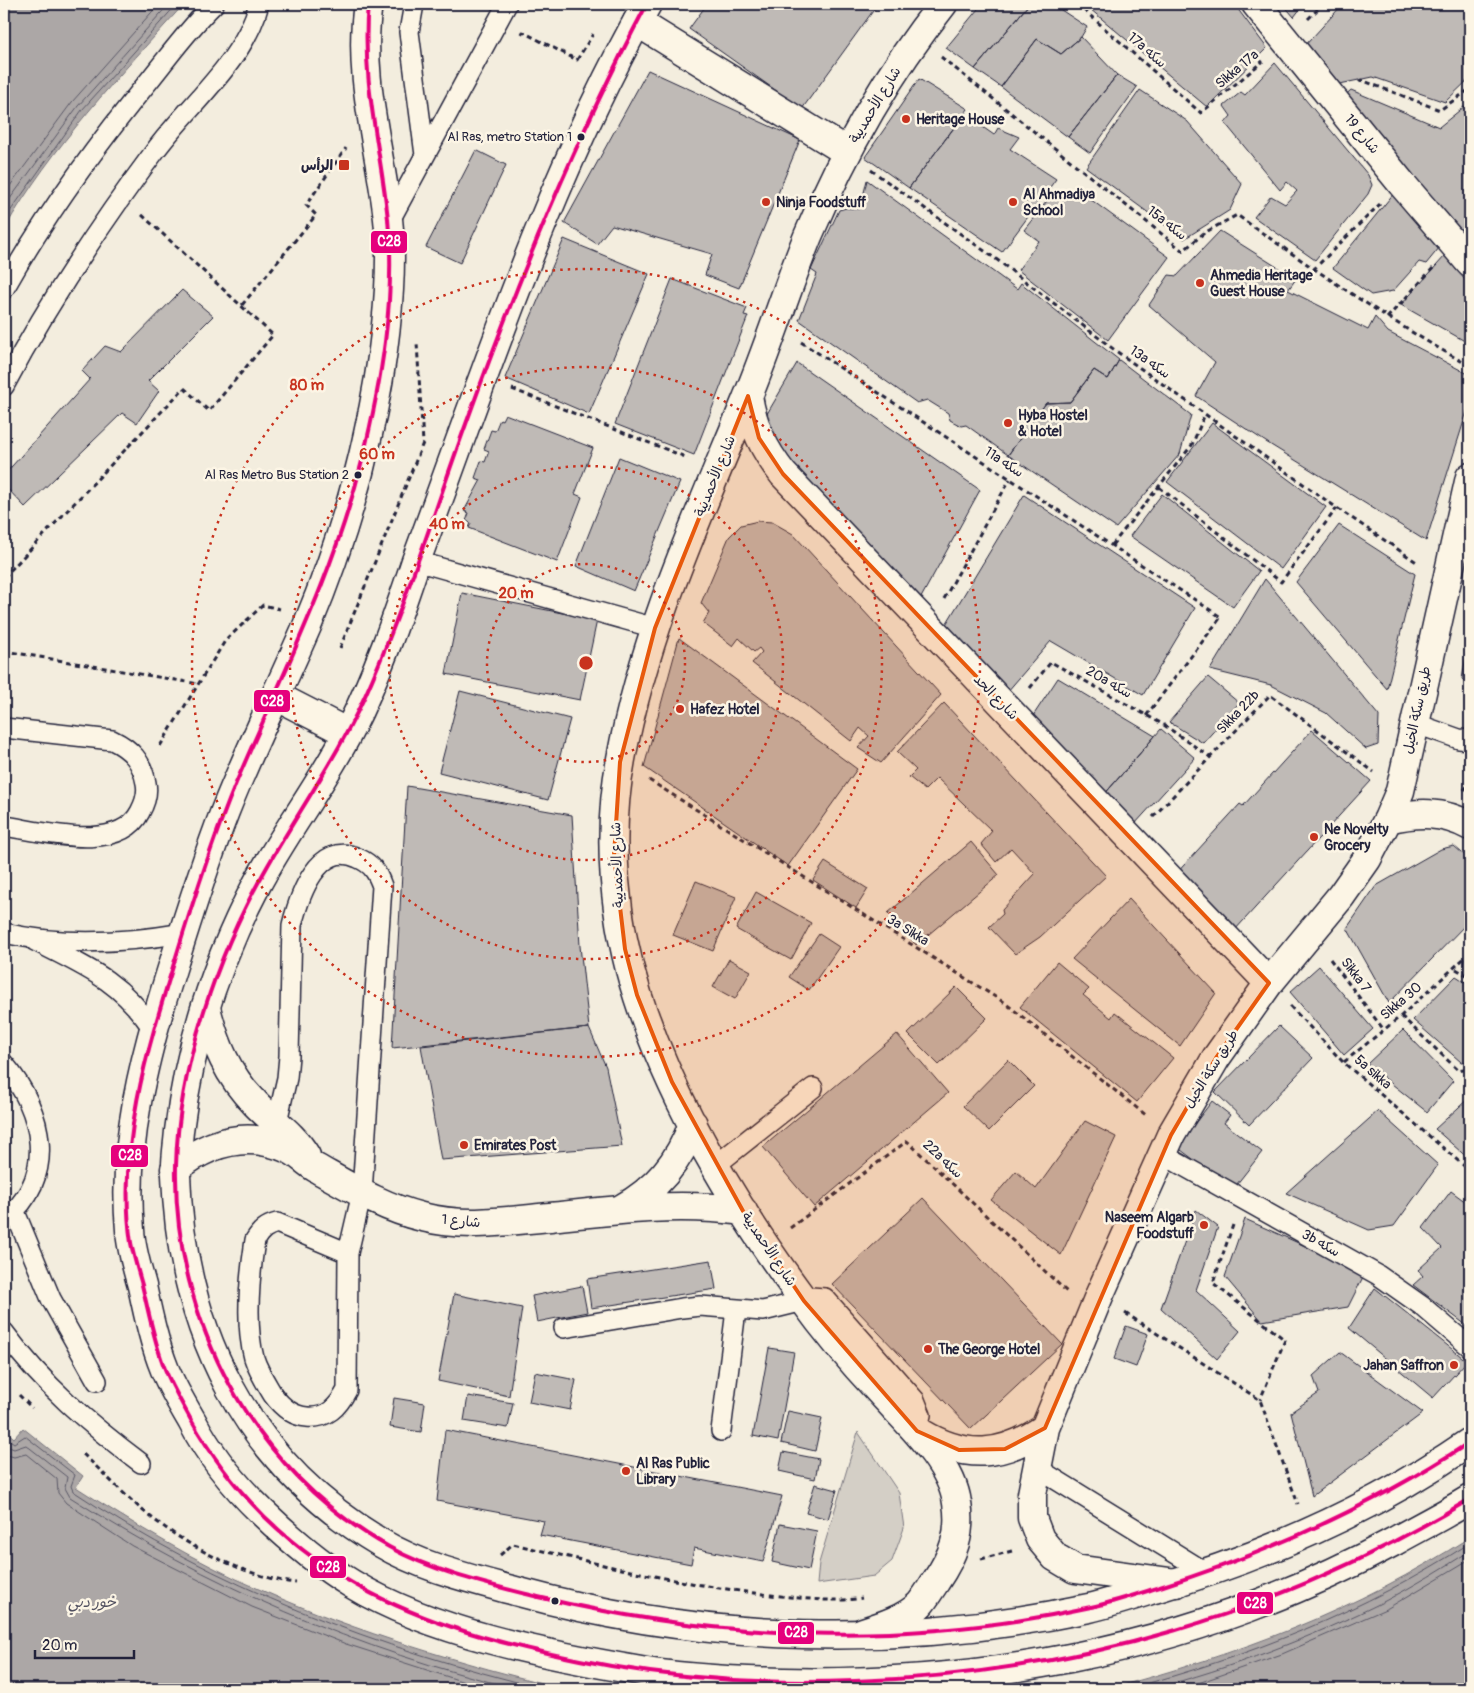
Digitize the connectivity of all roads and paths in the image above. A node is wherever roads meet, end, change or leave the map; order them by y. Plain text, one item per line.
1 (214, 4) edge
2 (259, 4) edge
3 (368, 4) edge
4 (414, 4) edge
5 (508, 4) edge
6 (943, 4) edge
7 (1077, 4) edge
8 (1256, 4) edge
9 (642, 13) edge
10 (596, 30) dead end
11 (916, 37) junction
12 (518, 40) dead end
13 (1287, 41) junction
14 (1470, 89) edge
15 (1334, 99) junction
16 (1201, 113) joint
17 (372, 120) junction
18 (847, 152) junction
19 (425, 155) junction
20 (1402, 184) junction
21 (122, 196) junction
22 (388, 222) junction
23 (1462, 254) edge
24 (1313, 270) junction
25 (4, 289) edge
26 (242, 305) junction
27 (1387, 318) junction
28 (776, 325) junction
29 (1470, 366) edge
30 (484, 378) junction
31 (4, 386) edge
32 (748, 396) junction
33 (1205, 414) junction
34 (717, 470) junction
35 (1470, 477) edge
36 (1010, 479) junction
37 (1159, 487) junction
38 (1337, 508) junction
39 (1464, 532) edge
40 (1112, 545) junction
41 (416, 561) junction
42 (4, 577) edge
43 (1446, 581) junction
44 (310, 618) junction
45 (349, 625) dead end
46 (929, 626) junction
47 (655, 628) junction
48 (4, 651) edge
49 (199, 684) junction
50 (276, 696) junction
51 (1010, 712) junction
52 (1146, 716) junction
53 (1414, 723) junction
54 (4, 728) edge
55 (348, 733) junction
56 (1470, 740) edge
57 (1210, 757) junction
58 (620, 762) junction
59 (144, 771) junction
60 (1400, 791) junction
61 (1388, 819) junction
62 (4, 826) edge
63 (1470, 826) edge
64 (1132, 839) junction
65 (4, 932) edge
66 (183, 933) junction
67 (1310, 934) junction
68 (30, 938) junction
69 (1470, 953) edge
70 (1455, 968) junction
71 (1470, 977) edge
72 (1269, 983) junction
73 (206, 1008) junction
74 (1401, 1016) junction
75 (153, 1029) junction
76 (1384, 1030) junction
77 (1344, 1062) junction
78 (4, 1064) edge
79 (1470, 1068) edge
80 (813, 1088) dead end
81 (277, 1122) junction
82 (693, 1124) junction
83 (1167, 1144) junction
84 (716, 1165) junction
85 (312, 1166) junction
86 (175, 1169) junction
87 (1470, 1170) edge
88 (362, 1193) junction
89 (1242, 1198) junction
90 (620, 1210) junction
91 (743, 1211) junction
92 (9, 1216) edge
93 (765, 1246) junction
94 (348, 1252) junction
95 (804, 1301) junction
96 (1095, 1306) junction
97 (736, 1310) junction
98 (564, 1328) dead end
99 (4, 1332) edge
100 (1470, 1347) edge
101 (97, 1381) dead end
102 (15, 1390) dead end
103 (1260, 1400) junction
104 (33, 1410) dead end
105 (1045, 1428) junction
106 (721, 1431) dead end
107 (917, 1432) junction
108 (1470, 1442) edge
109 (76, 1448) dead end
110 (141, 1463) dead end
111 (1037, 1468) junction
112 (1470, 1499) edge
113 (1309, 1533) junction
114 (1040, 1539) junction
115 (492, 1553) dead end
116 (950, 1560) junction
117 (1207, 1573) junction
118 (298, 1583) dead end
119 (1177, 1583) junction
120 (866, 1597) dead end
121 (846, 1636) junction

1 - 25 lane
2 - 21 lane
3 - 17 main road
4 - 19 lane
5 - 19 lane
6 - 11 main road, شارع الأحمديية
7 - 16 path, 17a سكه
8 - 13 main road, شارع 19
9 - 18 main road
9 - 30 main road
10 - 12 path
11 - 18 main road, شارع الأحمديية
11 - 24 path, 15a سكه
13 - 15 main road, شارع 19
13 - 16 path, Sikka 17a
14 - 15 path
15 - 20 main road, شارع 19
17 - 22 main road
17 - 26 path
18 - 28 main road, شارع الأحمديية
18 - 33 path, 13a سكه
19 - 22 lane
20 - 23 main road, شارع 19
20 - 24 path
21 - 26 path
21 - 31 lane
22 - 44 main road
23 - 27 path
24 - 27 path, 15a سكه
26 - 42 path
27 - 29 path, 15a سكه
28 - 32 main road, شارع الأحمديية
28 - 36 path, 11a سكه
30 - 34 path
30 - 41 main road
32 - 34 main road, شارع الأحمديية
32 - 46 main road, شارع الحد
33 - 37 path
33 - 38 path, 13a سكه
34 - 47 main road, شارع الأحمديية
35 - 39 main road, طريق سكة الخيل
36 - 40 path, 11a سكه
36 - 46 path
37 - 38 path
37 - 40 path
38 - 43 path, 13a سكه
39 - 43 main road, طريق سكة الخيل
40 - 52 path, 11a سكه
41 - 47 lane
41 - 55 main road
43 - 53 main road, طريق سكة الخيل
44 - 45 path
44 - 49 path
44 - 50 main road
46 - 51 main road, شارع الحد
47 - 58 main road, شارع الأحمديية
48 - 49 path
49 - 59 path
50 - 55 main road
50 - 66 main road
51 - 52 path, 20a سكه
51 - 64 main road, شارع الحد
52 - 57 path, 20a سكه
53 - 56 lane
53 - 60 main road, طريق سكة الخيل
54 - 59 lane
55 - 73 main road
57 - 60 path, Sikka 22b
57 - 64 path, Sikka 22b
58 - 82 main road, شارع الأحمديية
58 - 83 path, 3a Sikka
59 - 62 lane
60 - 61 main road, طريق سكة الخيل
61 - 63 main road
61 - 67 main road, طريق سكة الخيل
64 - 72 main road, شارع الحد
65 - 68 lane
66 - 68 lane
66 - 75 main road
67 - 72 main road, طريق سكة الخيل
67 - 76 path, Sikka 7
68 - 75 lane
69 - 70 path, Sikka 30
70 - 71 path
70 - 74 path, Sikka 30
72 - 77 path, 5a sikka
72 - 83 main road, طريق سكة الخيل
73 - 81 main road
73 - 86 main road
74 - 76 path, Sikka 30
74 - 79 path
75 - 112 main road
76 - 77 path, Sikka 30
77 - 87 path, 5a sikka
78 - 92 lane
80 - 84 lane
81 - 85 main road
81 - 88 lane
82 - 84 main road, شارع الأحمديية
82 - 90 main road, شارع 1
83 - 89 lane, 3b سكه
83 - 96 main road, طريق سكة الخيل
84 - 91 main road, شارع الأحمديية
85 - 86 main road, شارع 1
85 - 88 main road, شارع 1
86 - 121 main road
88 - 90 main road, شارع 1
88 - 94 lane
89 - 100 lane, 3b سكه
89 - 103 path
90 - 91 main road, شارع 1
91 - 93 main road, شارع الأحمديية
92 - 101 lane
93 - 95 main road, شارع الأحمديية
93 - 96 path, 22a سكه
94 - 94 lane
95 - 97 lane
95 - 107 main road, شارع الأحمديية
96 - 103 path
96 - 105 main road, طريق سكة الخيل
97 - 98 lane
97 - 106 lane
99 - 110 lane
102 - 104 path
103 - 113 path
105 - 107 main road
105 - 111 main road, طريق سكة الخيل
107 - 116 main road, شارع الأحمديية
108 - 113 main road
109 - 118 path
111 - 114 main road, طريق سكة الخيل
111 - 117 lane
113 - 117 main road
114 - 116 path
114 - 119 main road, طريق سكة الخيل
115 - 120 path
116 - 121 main road, شارع الأحمديية
117 - 119 main road
119 - 121 main road

